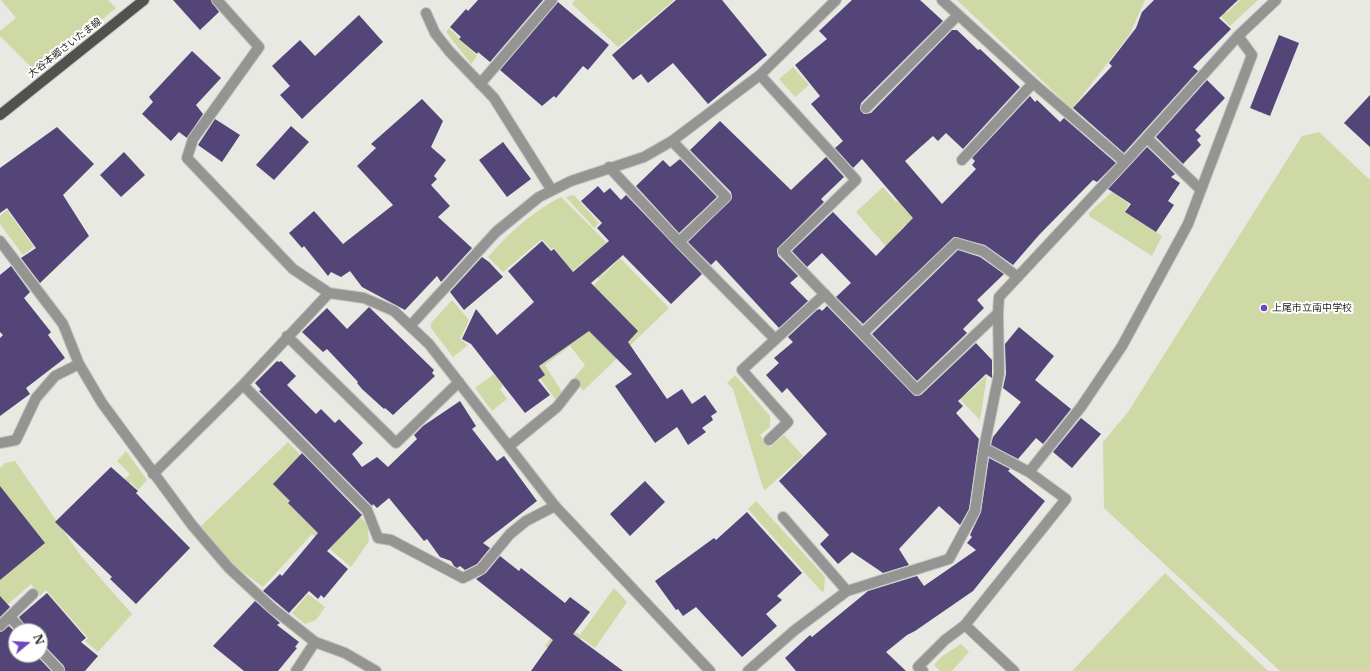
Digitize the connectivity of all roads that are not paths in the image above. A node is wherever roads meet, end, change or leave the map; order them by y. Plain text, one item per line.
1 (144, 0) edge
2 (217, 0) edge
3 (552, 0) edge
4 (836, 0) edge
5 (942, 0) edge
6 (1276, 0) edge
7 (426, 13) dead end
8 (958, 15) junction
9 (1238, 36) junction
10 (760, 75) junction
11 (1033, 83) junction
12 (480, 84) junction
13 (866, 108) dead end
14 (0, 115) edge
15 (1147, 138) junction
16 (672, 141) junction
17 (962, 160) dead end
18 (1125, 162) junction
19 (609, 167) junction
20 (550, 189) junction
21 (1201, 190) junction
22 (0, 241) edge
23 (679, 242) junction
24 (1018, 277) junction
25 (329, 293) junction
26 (825, 294) junction
27 (998, 313) junction
28 (411, 326) junction
29 (863, 333) junction
30 (288, 336) junction
31 (775, 339) junction
32 (79, 364) junction
33 (459, 382) junction
34 (575, 384) dead end
35 (243, 385) junction
36 (769, 440) dead end
37 (0, 443) edge
38 (509, 446) junction
39 (984, 448) junction
40 (1029, 472) junction
41 (153, 474) junction
42 (555, 506) junction
43 (783, 517) dead end
44 (847, 591) junction
45 (33, 594) dead end
46 (10, 617) junction
47 (16, 623) edge
48 (965, 625) junction
49 (0, 626) edge
50 (315, 642) junction
51 (48, 659) edge
52 (58, 670) dead end
53 (749, 670) edge
54 (296, 671) edge
55 (376, 671) edge
56 (710, 671) edge
57 (923, 671) edge
58 (1014, 671) edge

1 - 14 main road, 大谷本郷さいたま線
2 - 25 street
3 - 12 street
4 - 10 street
5 - 8 street
6 - 9 street
7 - 12 street
8 - 11 street
8 - 13 street
9 - 15 street
9 - 21 street
10 - 16 street
10 - 26 street
11 - 17 street
11 - 18 street
12 - 20 street
15 - 18 street
15 - 21 street
16 - 19 street
16 - 23 street
18 - 24 street
19 - 20 street
19 - 23 street
20 - 28 street
21 - 40 street
22 - 32 street
23 - 31 street
24 - 27 street
24 - 29 street
25 - 28 street
25 - 30 street
26 - 29 street
26 - 31 street
27 - 29 street
27 - 39 street
28 - 33 street
30 - 33 street
30 - 35 street
31 - 36 street
32 - 37 street
32 - 41 street
33 - 38 street
34 - 38 street
35 - 41 street
35 - 42 street
38 - 42 street
39 - 40 street
39 - 44 street
40 - 48 street
41 - 50 street
42 - 56 street
43 - 44 street
44 - 53 street
45 - 46 street
46 - 47 street
46 - 49 street
48 - 57 street
48 - 58 street
50 - 54 street
50 - 55 street
51 - 52 street

